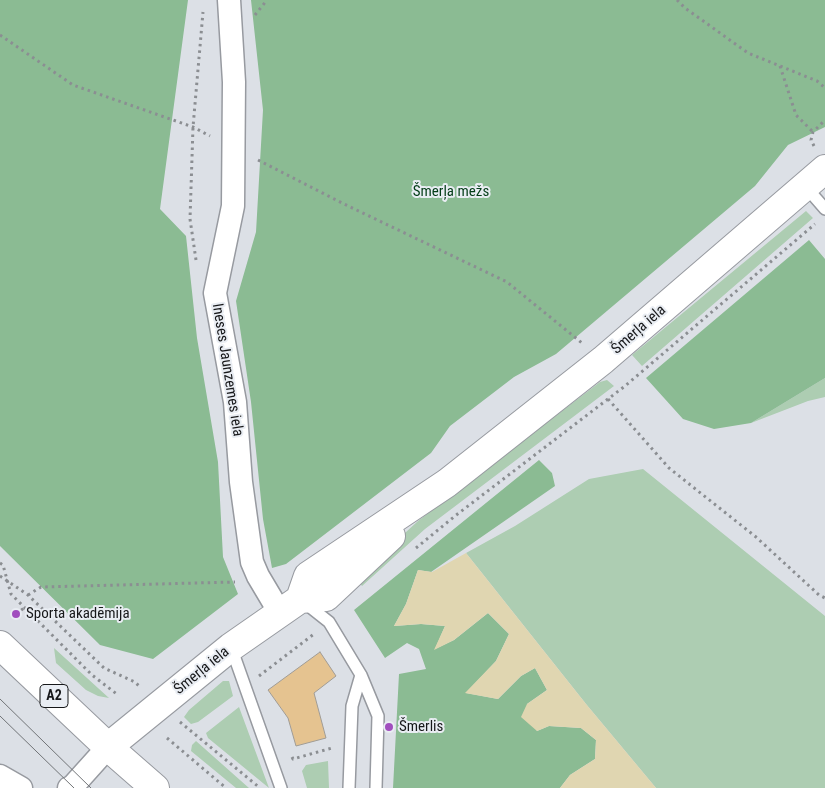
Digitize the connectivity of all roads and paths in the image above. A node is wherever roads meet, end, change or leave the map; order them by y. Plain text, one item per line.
1 (229, 0) edge
2 (678, 0) edge
3 (0, 35) edge
4 (780, 66) junction
5 (825, 88) edge
6 (825, 120) edge
7 (813, 132) junction
8 (233, 147) junction
9 (815, 168) edge
10 (825, 209) edge
11 (818, 221) dead end
12 (582, 344) dead end
13 (608, 399) junction
14 (410, 552) dead end
15 (0, 563) edge
16 (0, 576) edge
17 (7, 580) junction
18 (239, 582) dead end
19 (28, 596) junction
20 (825, 598) edge
21 (290, 606) junction
22 (24, 608) junction
23 (16, 614) dead end
24 (329, 622) junction
25 (0, 645) edge
26 (232, 647) junction
27 (361, 675) junction
28 (260, 684) dead end
29 (139, 686) dead end
30 (118, 695) dead end
31 (182, 723) dead end
32 (167, 738) dead end
33 (351, 742) junction
34 (108, 747) junction
35 (289, 750) dead end
36 (0, 776) edge
37 (20, 788) edge
38 (69, 788) edge
39 (155, 788) edge
40 (226, 788) edge
41 (260, 788) edge
42 (281, 788) edge
43 (349, 788) edge
44 (376, 788) edge

1 - 8 street, Ineses Jaunzemes iela
2 - 4 path
3 - 8 path
4 - 5 path
4 - 7 path
6 - 7 path
7 - 9 path
8 - 12 path
8 - 21 street, Ineses Jaunzemes iela
9 - 10 lane
9 - 21 main road, Šmerļa iela
11 - 13 path
13 - 14 path
13 - 20 path
15 - 17 path
16 - 17 path
17 - 19 path
17 - 22 path
18 - 19 path
19 - 29 path
21 - 24 lane
21 - 26 main road, Šmerļa iela
22 - 23 path
22 - 30 path
24 - 27 lane
24 - 28 path
25 - 34 main road, A2
26 - 34 main road, Šmerļa iela
26 - 42 lane
27 - 33 lane
27 - 44 lane
31 - 41 path
32 - 40 path
33 - 35 path
33 - 43 lane
34 - 38 street
34 - 39 main road, A2
36 - 37 street

